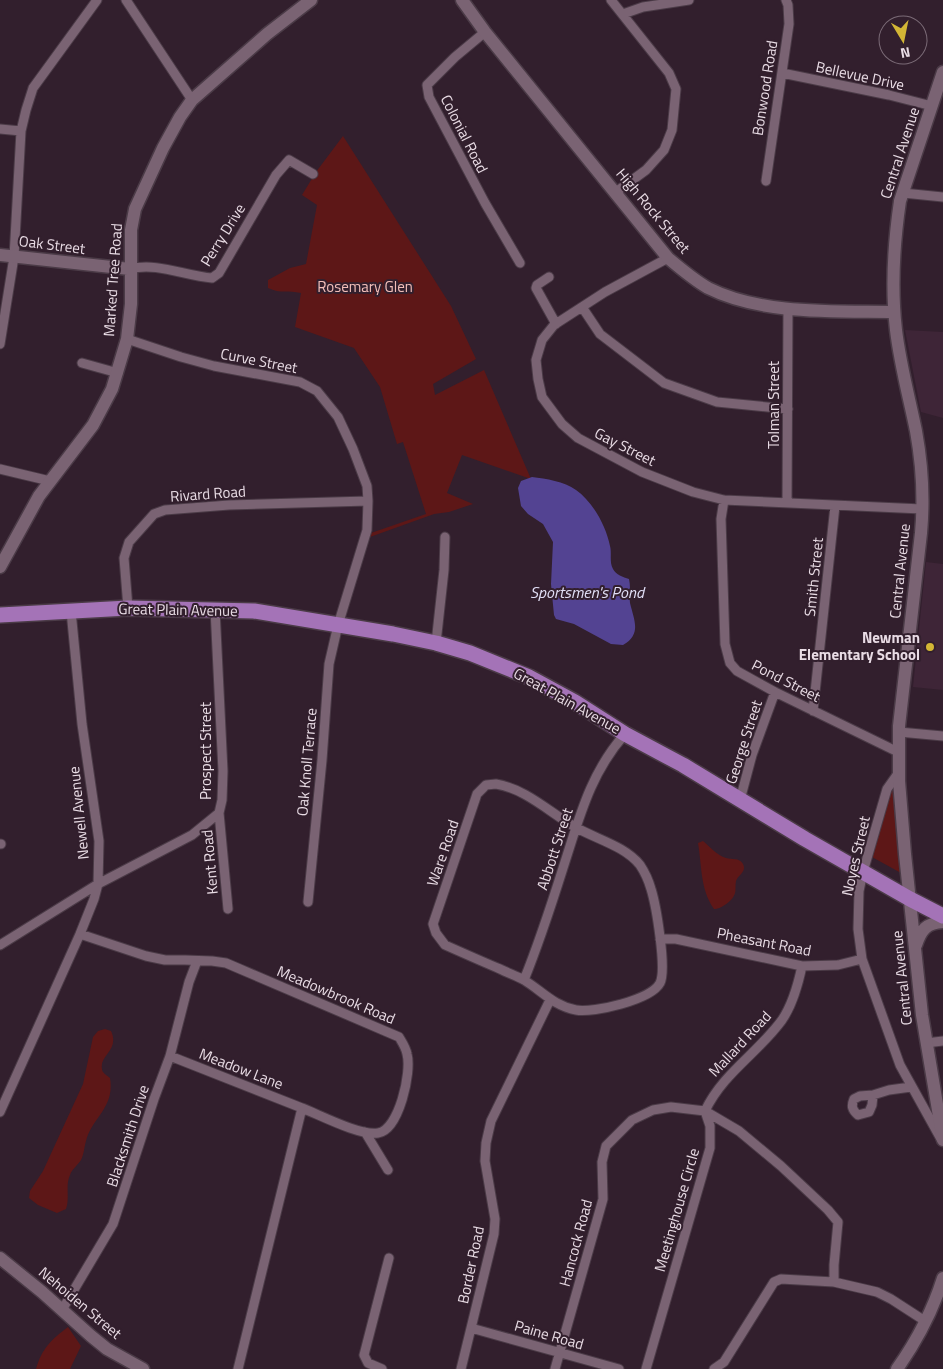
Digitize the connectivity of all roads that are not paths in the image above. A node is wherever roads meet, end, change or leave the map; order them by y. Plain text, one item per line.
1 (97, 0) edge
2 (126, 0) edge
3 (311, 0) edge
4 (462, 0) edge
5 (610, 0) edge
6 (688, 0) edge
7 (786, 0) edge
8 (623, 14) junction
9 (485, 32) junction
10 (943, 72) edge
11 (782, 74) junction
12 (192, 100) junction
13 (932, 106) junction
14 (0, 129) edge
15 (21, 131) junction
16 (313, 174) dead end
17 (766, 181) dead end
18 (616, 192) junction
19 (903, 194) junction
20 (943, 197) edge
21 (0, 255) edge
22 (14, 257) junction
23 (668, 258) junction
24 (520, 263) dead end
25 (130, 269) junction
26 (549, 276) dead end
27 (582, 306) junction
28 (788, 308) junction
29 (894, 312) junction
30 (556, 324) junction
31 (127, 339) junction
32 (0, 344) edge
33 (82, 363) dead end
34 (118, 373) junction
35 (788, 409) junction
36 (0, 469) edge
37 (50, 481) junction
38 (724, 500) junction
39 (368, 501) junction
40 (787, 503) junction
41 (834, 506) junction
42 (922, 509) junction
43 (445, 538) dead end
44 (0, 567) edge
45 (128, 608) junction
46 (215, 609) junction
47 (71, 611) junction
48 (0, 616) edge
49 (338, 624) junction
50 (436, 643) junction
51 (775, 692) junction
52 (813, 711) junction
53 (899, 732) junction
54 (625, 734) junction
55 (943, 736) edge
56 (898, 752) junction
57 (899, 772) junction
58 (740, 800) junction
59 (219, 812) junction
60 (576, 828) junction
61 (863, 872) junction
62 (98, 884) junction
63 (910, 899) junction
64 (308, 902) dead end
65 (228, 909) dead end
66 (943, 916) edge
67 (943, 922) edge
68 (80, 934) junction
69 (660, 939) junction
70 (0, 945) edge
71 (915, 948) junction
72 (862, 959) junction
73 (197, 962) junction
74 (802, 966) junction
75 (524, 980) junction
76 (550, 1000) junction
77 (943, 1041) edge
78 (926, 1043) junction
79 (170, 1056) junction
80 (911, 1087) junction
81 (873, 1095) dead end
82 (302, 1108) junction
83 (705, 1111) junction
84 (0, 1112) edge
85 (365, 1132) junction
86 (943, 1142) edge
87 (388, 1170) dead end
88 (0, 1258) edge
89 (389, 1258) dead end
90 (943, 1280) edge
91 (834, 1282) junction
92 (62, 1310) junction
93 (925, 1321) junction
94 (472, 1328) junction
95 (561, 1352) junction
96 (143, 1369) edge
97 (238, 1369) edge
98 (382, 1369) edge
99 (461, 1369) edge
100 (555, 1369) edge
101 (619, 1369) edge
102 (646, 1369) edge
103 (714, 1369) edge
104 (897, 1369) edge

1 - 15 street
2 - 12 street
3 - 12 street, Marked Tree Road
4 - 9 street, High Rock Street
5 - 8 street
6 - 8 street
7 - 11 street, Bonwood Road
8 - 18 street
9 - 18 street, High Rock Street
9 - 24 street, Colonial Road
10 - 13 street, Central Avenue
11 - 13 street, Bellevue Drive
11 - 17 street, Bonwood Road
12 - 25 street, Marked Tree Road
13 - 19 street, Central Avenue
14 - 15 street
15 - 22 street
16 - 25 street, Perry Drive
18 - 23 street, High Rock Street
19 - 20 street
19 - 29 street, Central Avenue
21 - 22 street, Oak Street
22 - 25 street, Oak Street
22 - 32 street
23 - 27 street, Gay Street
23 - 28 street, High Rock Street
25 - 31 street, Marked Tree Road
26 - 30 street
27 - 30 street, Gay Street
27 - 35 street
28 - 29 street, High Rock Street
28 - 35 street, Tolman Street
29 - 42 street, Central Avenue
30 - 38 street, Gay Street
31 - 34 street, Marked Tree Road
31 - 39 street, Curve Street
33 - 34 street
34 - 37 street, Marked Tree Road
35 - 40 street, Tolman Street
36 - 37 street
37 - 44 street, Marked Tree Road
38 - 40 street, Gay Street
38 - 51 street, Pond Street
39 - 45 street, Rivard Road
39 - 49 street, Curve Street
40 - 41 street, Gay Street
41 - 42 street, Gay Street
41 - 52 street, Smith Street
42 - 53 street, Central Avenue
43 - 50 street
45 - 46 main road, Great Plain Avenue
45 - 47 main road, Great Plain Avenue
46 - 49 main road, Great Plain Avenue
46 - 59 street, Prospect Street
47 - 48 main road, Great Plain Avenue
47 - 62 street, Newell Avenue
49 - 50 main road, Great Plain Avenue
49 - 64 street, Oak Knoll Terrace
50 - 54 main road, Great Plain Avenue
51 - 52 street, Pond Street
51 - 58 street, George Street
52 - 56 street, Pond Street
53 - 55 street
53 - 56 street, Central Avenue
54 - 58 main road, Great Plain Avenue
54 - 60 street, Abbott Street
56 - 57 street, Central Avenue
57 - 61 street, Noyes Street
57 - 63 street, Central Avenue
58 - 61 main road, Great Plain Avenue
59 - 62 street, Prospect Street
59 - 65 street, Kent Road
60 - 69 street, Ware Road
60 - 75 street, Abbott Street
60 - 75 street, Ware Road
61 - 63 main road, Great Plain Avenue
61 - 72 street, Noyes Street
62 - 68 street, Newell Avenue
62 - 70 street, Prospect Street
63 - 66 main road, Great Plain Avenue
63 - 71 street, Central Avenue
67 - 71 street
68 - 73 street, Meadowbrook Road
68 - 84 street, Newell Avenue
69 - 74 street, Pheasant Road
69 - 76 street, Ware Road
71 - 78 street, Central Avenue
72 - 74 street, Pheasant Road
72 - 80 street, Noyes Street
73 - 79 street, Blacksmith Drive
73 - 85 street, Meadowbrook Road
74 - 83 street, Mallard Road
75 - 76 street, Ware Road
76 - 94 street, Border Road
77 - 78 street
78 - 86 street, Central Avenue
79 - 82 street, Meadow Lane
79 - 92 street, Blacksmith Drive
80 - 81 street
80 - 86 street, Noyes Street
82 - 85 street
82 - 97 street
83 - 91 street
83 - 95 street, Hancock Road
83 - 102 street, Meetinghouse Circle
85 - 87 street
88 - 92 street, Nehoiden Street
89 - 98 street
90 - 93 street
91 - 93 street
91 - 103 street
92 - 96 street, Nehoiden Street
93 - 104 street
94 - 95 street, Paine Road
94 - 99 street, Border Road
95 - 100 street, Hancock Road
95 - 101 street, Paine Road

